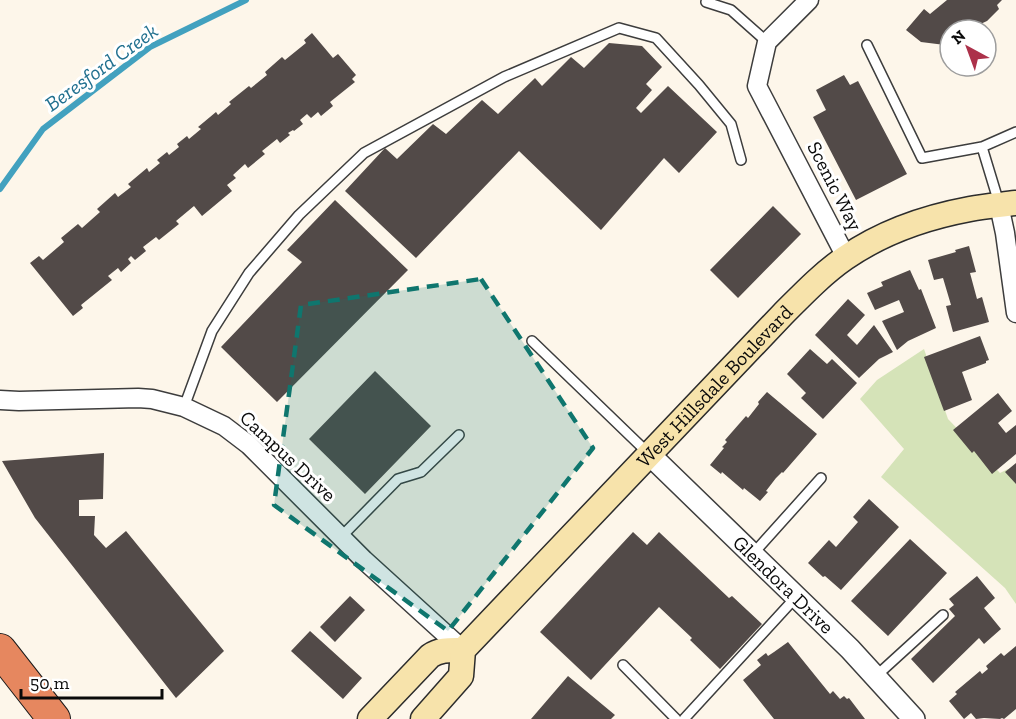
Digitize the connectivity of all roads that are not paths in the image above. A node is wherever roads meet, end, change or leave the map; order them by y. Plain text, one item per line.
1 (808, 0) edge
2 (706, 2) dead end
3 (767, 42) junction
4 (867, 45) dead end
5 (1016, 132) edge
6 (982, 147) junction
7 (741, 160) dead end
8 (1008, 204) edge
9 (846, 258) junction
10 (1016, 313) edge
11 (532, 341) dead end
12 (0, 400) edge
13 (184, 407) junction
14 (459, 435) dead end
15 (650, 455) junction
16 (820, 478) dead end
17 (340, 537) junction
18 (753, 555) junction
19 (796, 597) junction
20 (943, 615) dead end
21 (0, 650) edge
22 (463, 650) junction
23 (623, 665) dead end
24 (875, 677) junction
25 (54, 719) edge
26 (370, 719) edge
27 (423, 719) edge
28 (676, 719) edge
29 (684, 719) edge
30 (914, 719) edge

1 - 3 street
2 - 3 lane
3 - 9 street, Scenic Way
4 - 6 lane
5 - 6 lane
6 - 8 lane
7 - 13 lane
8 - 9 main road, West Hillsdale Boulevard
8 - 10 street
9 - 15 main road, West Hillsdale Boulevard
11 - 15 lane
12 - 13 street, Campus Drive
13 - 17 street, Campus Drive
14 - 17 lane
15 - 18 street, Glendora Drive
15 - 22 main road, West Hillsdale Boulevard
16 - 18 lane
17 - 22 street, Campus Drive
18 - 19 street, Glendora Drive
19 - 24 street, Glendora Drive
19 - 29 lane
20 - 24 lane
21 - 25 highway
22 - 26 main road
22 - 27 main road
23 - 28 lane
24 - 30 street, Glendora Drive

